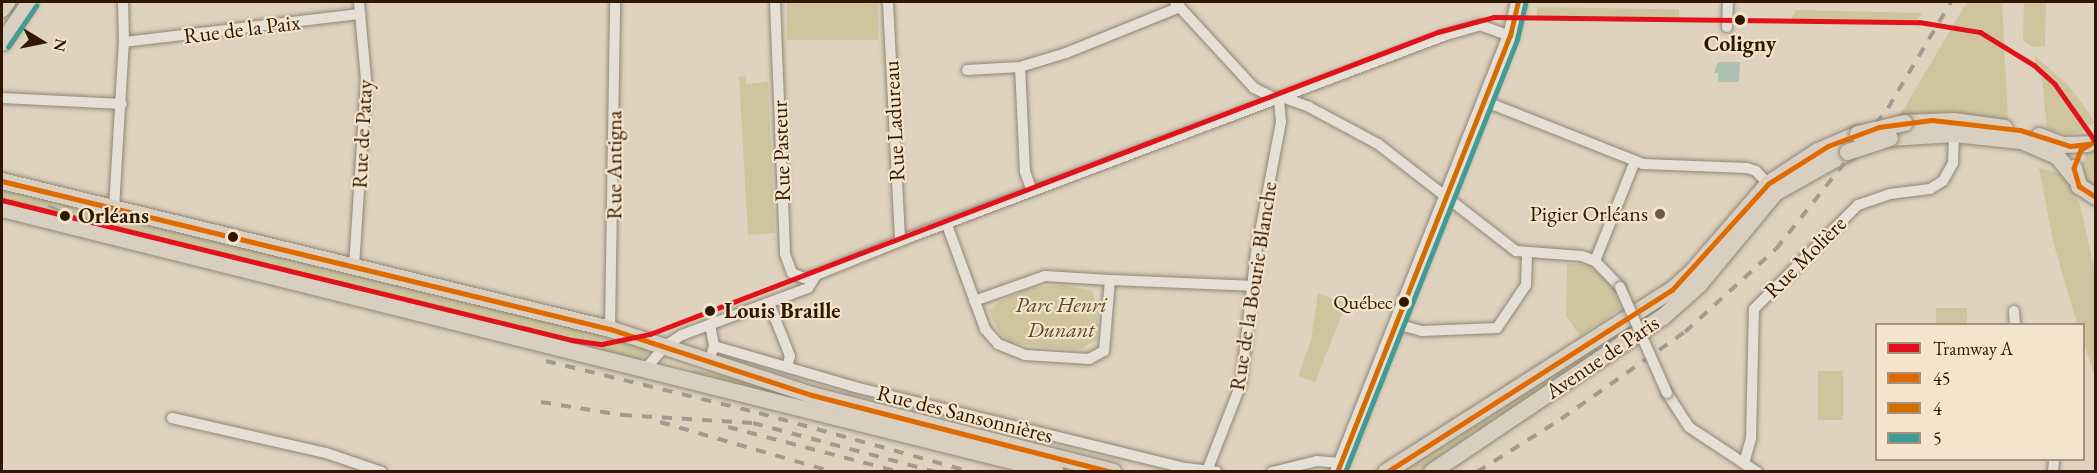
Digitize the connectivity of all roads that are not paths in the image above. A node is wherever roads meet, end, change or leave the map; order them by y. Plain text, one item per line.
1 (7, 2) edge
2 (30, 2) edge
3 (123, 2) edge
4 (359, 2) edge
5 (615, 2) edge
6 (775, 2) edge
7 (888, 2) edge
8 (1728, 2) edge
9 (1177, 4) edge
10 (1517, 6) edge
11 (2, 9) edge
12 (360, 14) junction
13 (1727, 27) dead end
14 (1510, 36) junction
15 (124, 42) junction
16 (2, 43) edge
17 (1020, 67) junction
18 (967, 70) dead end
19 (2, 98) edge
20 (1279, 98) junction
21 (1484, 101) junction
22 (122, 104) junction
23 (1954, 127) junction
24 (2044, 143) junction
25 (2092, 143) edge
26 (1635, 161) junction
27 (2075, 178) junction
28 (2, 182) edge
29 (1772, 188) junction
30 (1032, 191) junction
31 (1446, 196) junction
32 (2096, 197) edge
33 (114, 208) junction
34 (2, 209) edge
35 (947, 225) junction
36 (900, 241) junction
37 (1527, 252) junction
38 (1595, 261) junction
39 (354, 267) junction
40 (816, 275) junction
41 (1110, 280) junction
42 (1251, 286) junction
43 (975, 301) junction
44 (769, 303) junction
45 (2014, 311) dead end
46 (2015, 323) edge
47 (1396, 324) junction
48 (710, 325) junction
49 (610, 329) junction
50 (665, 346) junction
51 (711, 353) junction
52 (647, 367) junction
53 (787, 367) junction
54 (172, 418) dead end
55 (1744, 463) junction
56 (1338, 467) edge
57 (1292, 468) junction
58 (382, 471) edge
59 (1056, 471) edge
60 (1113, 471) edge
61 (1212, 471) edge
62 (1272, 471) edge
63 (1315, 471) edge
64 (1386, 471) edge
65 (1432, 471) edge
66 (1757, 471) edge

1 - 11 main road
2 - 16 main road
3 - 15 street
4 - 12 street, Rue de Patay
5 - 49 street, Rue Antigna
6 - 40 street, Rue Pasteur
7 - 36 street, Rue Ladureau
8 - 13 street
9 - 17 street
9 - 20 street
10 - 14 main road
12 - 15 street, Rue de la Paix
12 - 39 street, Rue de Patay
14 - 20 street
14 - 21 main road
15 - 22 street
17 - 18 street
17 - 30 street
19 - 22 street
20 - 30 street
20 - 31 street
20 - 42 street, Rue de la Bourie Blanche
21 - 26 street
21 - 31 main road
22 - 33 street
23 - 24 main road, Avenue de Paris
23 - 29 main road, Avenue de Paris, bridge
23 - 29 main road, Avenue de Paris, bridge
23 - 55 street, Rue Molière
24 - 25 main road, Avenue de Paris
24 - 27 main road, Avenue de Paris
25 - 27 main road
26 - 29 street
26 - 38 street
27 - 32 main road, Avenue de Paris
28 - 33 main road
29 - 64 main road, Avenue de Paris
29 - 65 main road, Avenue de Paris
30 - 35 street
31 - 37 street
31 - 47 main road
33 - 39 main road
34 - 52 main road
35 - 36 street
35 - 43 street
36 - 40 street
37 - 38 street
37 - 47 street
38 - 55 street, bridge
39 - 49 main road
40 - 44 street
41 - 42 street
41 - 43 street
41 - 43 street
42 - 61 street, Rue de la Bourie Blanche
44 - 48 street
44 - 53 street
45 - 46 street
47 - 56 main road
48 - 50 street
48 - 51 street
49 - 50 main road
50 - 51 main road
50 - 52 street
51 - 53 street, Rue des Sansonnières
51 - 60 main road
52 - 59 main road
53 - 61 street, Rue des Sansonnières
54 - 58 street
55 - 66 street
56 - 57 street
57 - 62 street
57 - 63 street

